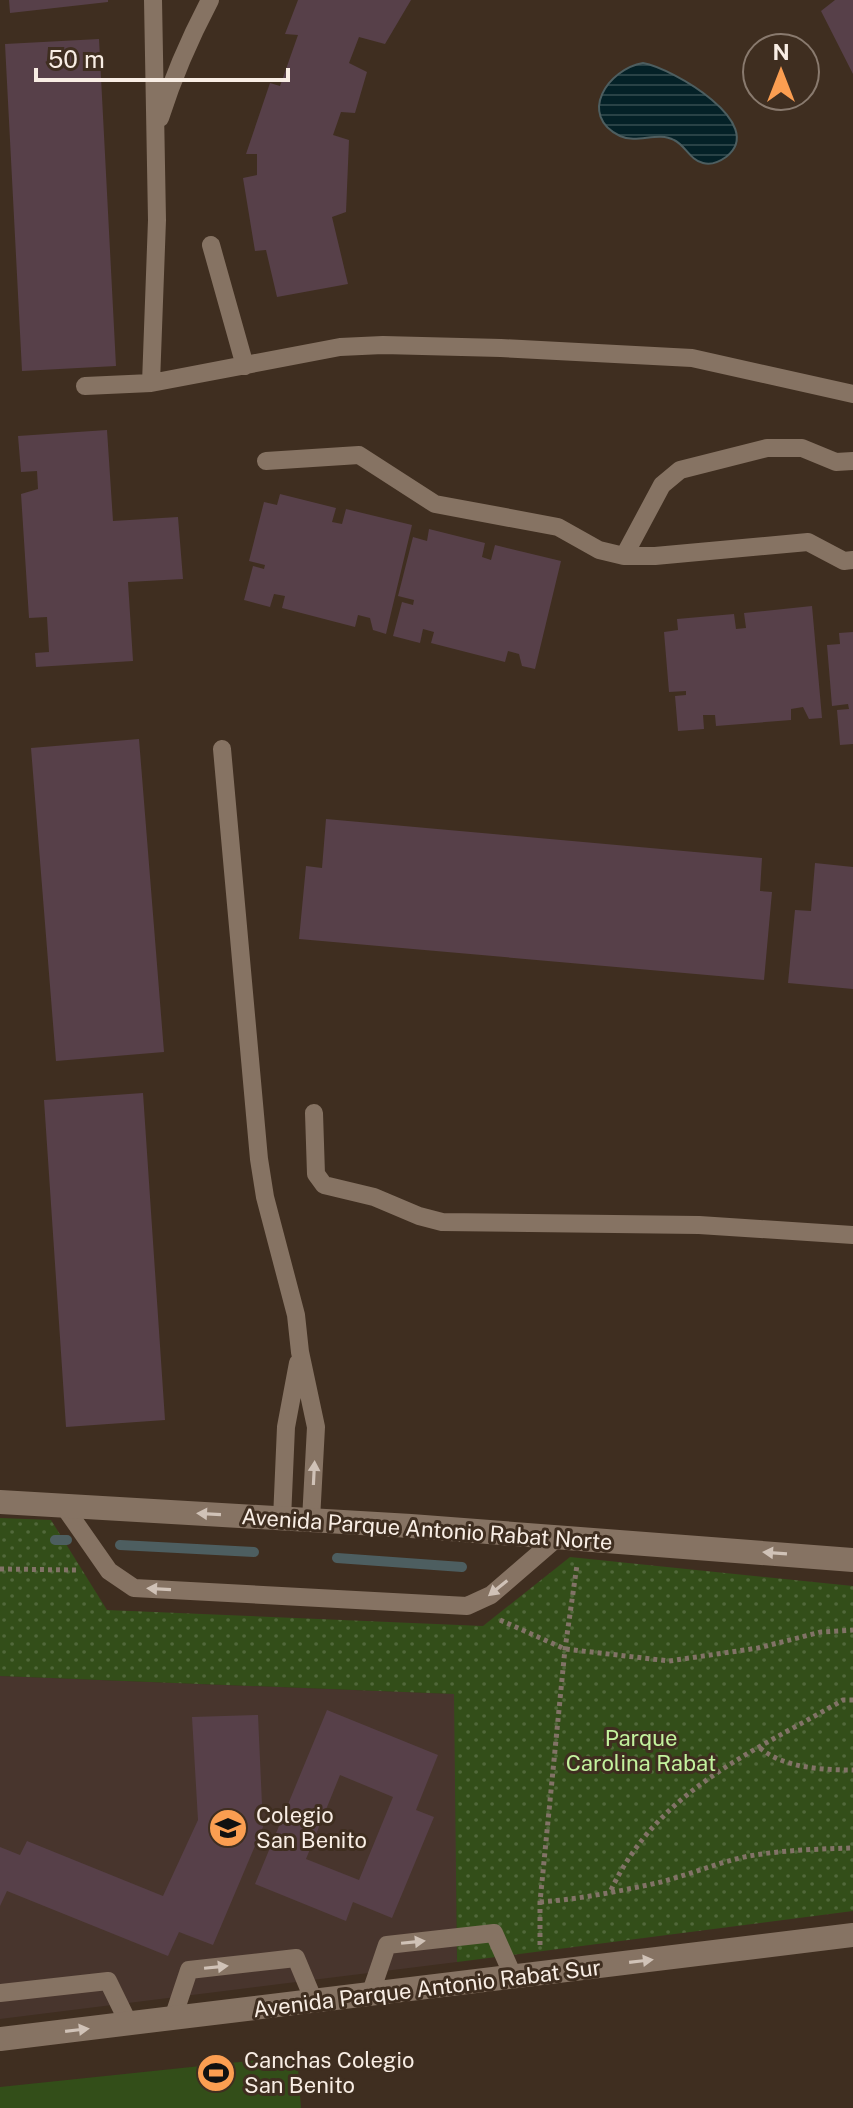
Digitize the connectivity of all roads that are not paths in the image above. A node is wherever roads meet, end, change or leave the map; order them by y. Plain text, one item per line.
1 (153, 0) edge
2 (210, 0) edge
3 (156, 132) junction
4 (211, 245) dead end
5 (245, 366) junction
6 (151, 383) junction
7 (85, 386) dead end
8 (853, 394) edge
9 (266, 461) dead end
10 (853, 461) edge
11 (624, 556) junction
12 (853, 560) edge
13 (222, 749) dead end
14 (314, 1113) dead end
15 (853, 1235) edge
16 (300, 1352) junction
17 (0, 1502) edge
18 (63, 1505) junction
19 (282, 1519) junction
20 (311, 1520) junction
21 (569, 1538) junction
22 (853, 1560) edge
23 (853, 1935) edge
24 (514, 1978) junction
25 (0, 1993) edge
26 (370, 1995) junction
27 (314, 2001) junction
28 (173, 2018) junction
29 (129, 2024) junction
30 (0, 2039) edge

1 - 3 lane
2 - 3 lane
3 - 6 lane
4 - 5 lane
5 - 6 lane
5 - 8 lane
6 - 7 lane
9 - 11 lane
10 - 11 lane
11 - 12 lane
13 - 16 lane
14 - 15 lane
16 - 19 lane
20 -> 16 lane
17 - 18 street, Avenida Parque Antonio Rabat Norte
19 -> 18 street, Avenida Parque Antonio Rabat Norte
21 -> 18 lane
19 - 20 street, Avenida Parque Antonio Rabat Norte
20 - 21 street, Avenida Parque Antonio Rabat Norte
22 -> 21 street, Avenida Parque Antonio Rabat Norte
24 -> 23 street, Avenida Parque Antonio Rabat Sur
24 - 26 street, Avenida Parque Antonio Rabat Sur
26 -> 24 lane
25 - 29 lane
26 - 27 street, Avenida Parque Antonio Rabat Sur
27 - 28 street, Avenida Parque Antonio Rabat Sur
28 -> 27 lane
28 - 29 street, Avenida Parque Antonio Rabat Sur
30 -> 29 street, Avenida Parque Antonio Rabat Sur

